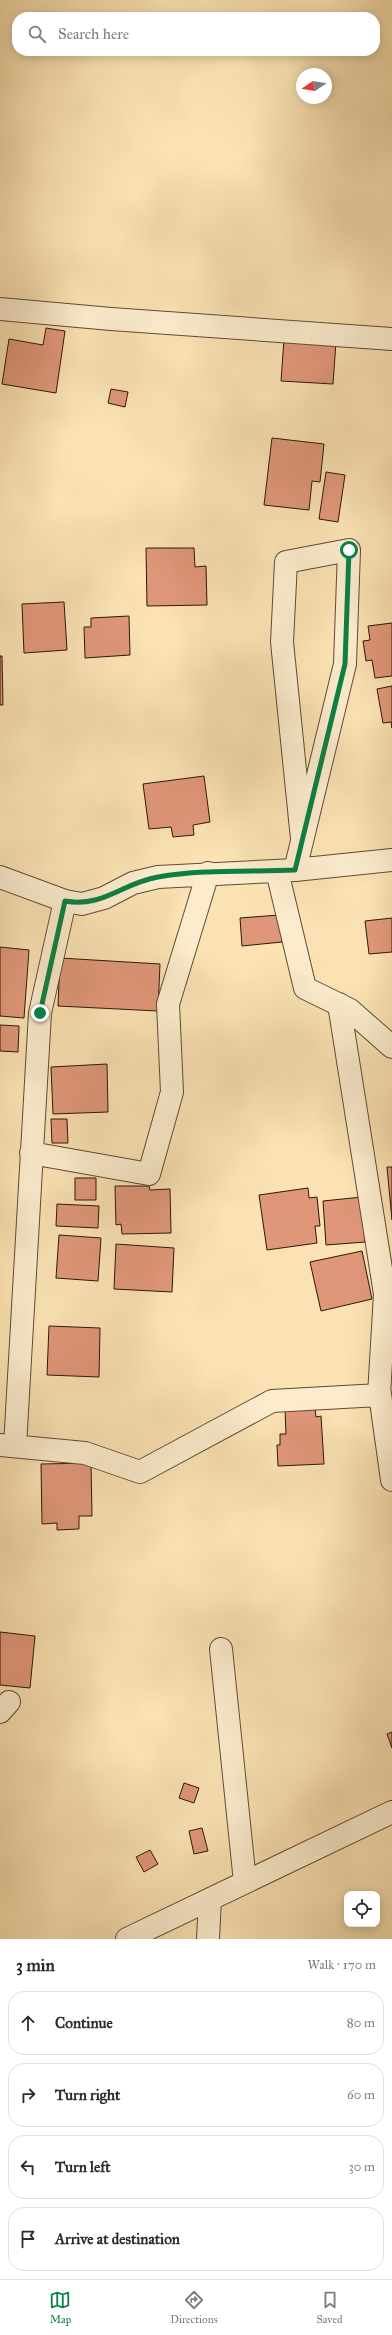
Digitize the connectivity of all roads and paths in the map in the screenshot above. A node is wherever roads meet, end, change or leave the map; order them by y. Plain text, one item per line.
1 (0, 309) edge
2 (392, 339) edge
3 (302, 839) junction
4 (392, 860) edge
5 (286, 870) junction
6 (208, 873) junction
7 (0, 877) edge
8 (65, 901) junction
9 (339, 1004) junction
10 (392, 1047) edge
11 (31, 1153) junction
12 (379, 1387) junction
13 (8, 1445) edge
14 (392, 1480) edge
15 (221, 1649) dead end
16 (392, 1812) edge
17 (245, 1882) junction
18 (210, 1899) junction
19 (127, 1939) edge
20 (208, 1939) edge

1 - 2 street
3 - 3 street
3 - 5 street
4 - 5 street
5 - 6 street
5 - 9 street
6 - 8 street
6 - 11 street
7 - 8 street
8 - 11 street
9 - 10 street
9 - 12 street
11 - 13 street
12 - 13 street
12 - 14 street
15 - 17 street
16 - 17 street
17 - 18 street
18 - 19 street
18 - 20 street

